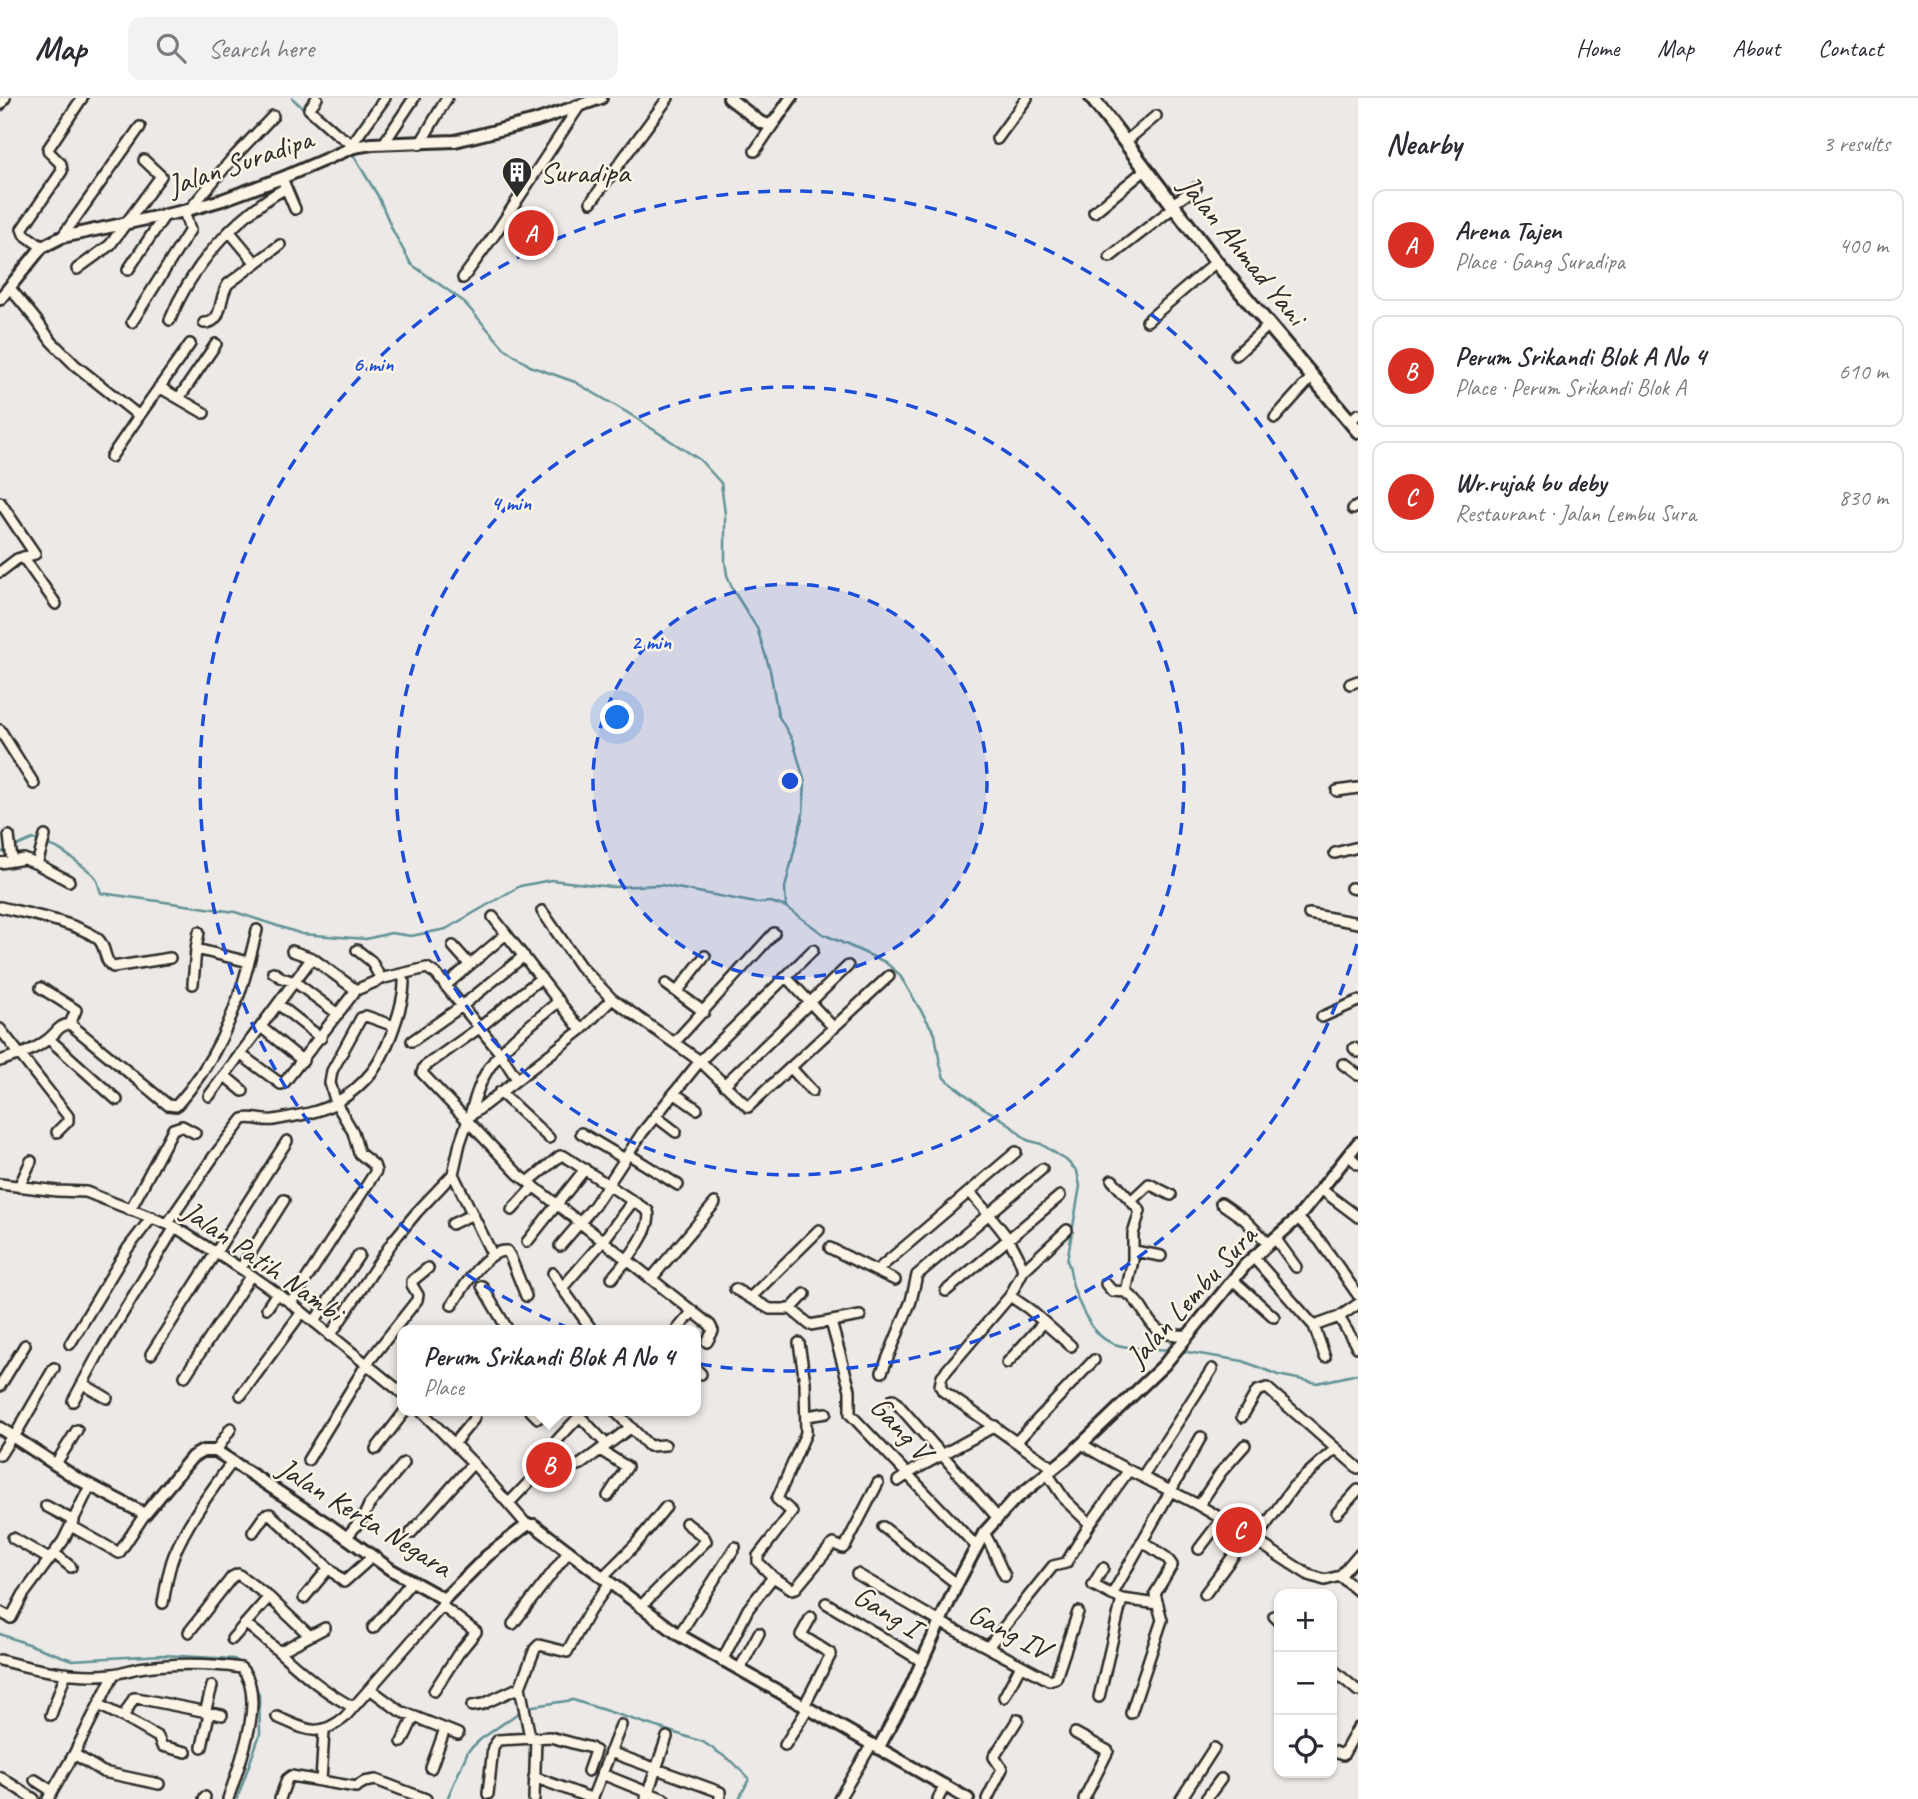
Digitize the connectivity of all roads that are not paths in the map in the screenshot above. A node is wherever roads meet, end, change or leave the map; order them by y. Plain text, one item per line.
1 (5, 98) edge
2 (82, 98) edge
3 (317, 98) edge
4 (384, 98) edge
5 (414, 98) edge
6 (447, 98) edge
7 (601, 98) edge
8 (668, 98) edge
9 (729, 98) edge
10 (791, 98) edge
11 (1027, 98) edge
12 (1092, 98) edge
13 (580, 105) junction
14 (0, 106) edge
15 (273, 116) dead end
16 (1156, 116) dead end
17 (775, 121) junction
18 (140, 127) dead end
19 (997, 139) dead end
20 (1125, 142) junction
21 (384, 143) junction
22 (420, 144) junction
23 (354, 145) junction
24 (755, 151) dead end
25 (144, 160) dead end
26 (1145, 170) junction
27 (284, 183) junction
28 (1196, 188) dead end
29 (591, 202) dead end
30 (1172, 207) junction
31 (295, 209) dead end
32 (187, 210) junction
33 (1094, 212) dead end
34 (165, 215) junction
35 (125, 222) junction
36 (230, 232) junction
37 (62, 237) junction
38 (280, 245) dead end
39 (42, 247) junction
40 (1110, 257) dead end
41 (256, 262) junction
42 (1216, 262) junction
43 (77, 269) dead end
44 (128, 270) dead end
45 (463, 278) dead end
46 (10, 288) junction
47 (0, 299) edge
48 (170, 320) dead end
49 (1147, 321) dead end
50 (132, 322) dead end
51 (204, 323) dead end
52 (1269, 325) junction
53 (190, 344) dead end
54 (216, 344) dead end
55 (1236, 355) dead end
56 (1312, 377) junction
57 (159, 387) junction
58 (179, 398) junction
59 (204, 413) dead end
60 (139, 416) junction
61 (1275, 418) dead end
62 (1355, 422) edge
63 (111, 457) dead end
64 (0, 502) edge
65 (23, 557) junction
66 (0, 572) edge
67 (56, 604) dead end
68 (0, 730) edge
69 (34, 785) dead end
70 (1358, 788) edge
71 (1337, 791) dead end
72 (9, 836) dead end
73 (45, 836) dead end
74 (1358, 847) edge
75 (1335, 853) dead end
76 (12, 860) junction
77 (0, 863) edge
78 (37, 864) junction
79 (69, 881) dead end
80 (0, 907) edge
81 (542, 911) dead end
82 (1309, 914) dead end
83 (493, 917) dead end
84 (1358, 923) edge
85 (257, 930) dead end
86 (199, 932) dead end
87 (774, 933) dead end
88 (506, 934) junction
89 (453, 946) dead end
90 (196, 950) junction
91 (357, 950) dead end
92 (813, 950) dead end
93 (292, 951) dead end
94 (524, 956) junction
95 (705, 956) dead end
96 (170, 958) dead end
97 (312, 958) junction
98 (249, 961) junction
99 (469, 964) junction
100 (848, 966) dead end
101 (273, 972) dead end
102 (889, 976) dead end
103 (786, 977) junction
104 (541, 978) junction
105 (381, 979) junction
106 (295, 982) junction
107 (404, 982) dead end
108 (193, 984) dead end
109 (666, 984) dead end
110 (445, 986) junction
111 (41, 988) dead end
112 (356, 990) junction
113 (677, 992) junction
114 (612, 999) junction
115 (559, 1001) junction
116 (1358, 1001) edge
117 (809, 1003) junction
118 (278, 1004) junction
119 (461, 1006) junction
120 (704, 1012) junction
121 (338, 1014) junction
122 (1322, 1017) dead end
123 (70, 1024) junction
124 (394, 1026) junction
125 (261, 1027) junction
126 (480, 1028) junction
127 (834, 1028) junction
128 (0, 1029) edge
129 (581, 1030) junction
130 (320, 1038) junction
131 (49, 1039) junction
132 (412, 1041) dead end
133 (675, 1042) junction
134 (500, 1053) junction
135 (240, 1054) junction
136 (22, 1055) junction
137 (700, 1060) junction
138 (0, 1061) edge
139 (303, 1061) junction
140 (1343, 1064) dead end
141 (791, 1068) junction
142 (1358, 1074) edge
143 (225, 1076) junction
144 (517, 1079) junction
145 (724, 1084) junction
146 (243, 1091) dead end
147 (813, 1091) dead end
148 (500, 1092) junction
149 (674, 1093) junction
150 (209, 1096) dead end
151 (117, 1100) dead end
152 (336, 1103) junction
153 (697, 1109) dead end
154 (655, 1116) junction
155 (469, 1119) junction
156 (57, 1132) dead end
157 (676, 1132) dead end
158 (195, 1133) dead end
159 (582, 1133) dead end
160 (548, 1138) dead end
161 (287, 1141) dead end
162 (1358, 1143) edge
163 (1016, 1152) dead end
164 (1348, 1155) junction
165 (626, 1157) junction
166 (31, 1161) dead end
167 (1358, 1164) edge
168 (585, 1169) junction
169 (1042, 1169) dead end
170 (453, 1174) junction
171 (1112, 1180) dead end
172 (0, 1184) edge
173 (531, 1184) junction
174 (678, 1185) dead end
175 (609, 1186) junction
176 (19, 1187) junction
177 (1322, 1190) junction
178 (970, 1192) junction
179 (1171, 1195) dead end
180 (1060, 1196) dead end
181 (284, 1200) dead end
182 (633, 1201) junction
183 (1131, 1201) junction
184 (715, 1203) dead end
185 (1221, 1203) dead end
186 (558, 1205) junction
187 (130, 1210) junction
188 (512, 1210) dead end
189 (473, 1213) junction
190 (989, 1216) junction
191 (152, 1217) junction
192 (1358, 1217) edge
193 (1298, 1218) junction
194 (452, 1224) dead end
195 (581, 1224) junction
196 (172, 1225) junction
197 (819, 1230) dead end
198 (1067, 1230) dead end
199 (1007, 1240) junction
200 (603, 1241) junction
201 (1271, 1241) junction
202 (527, 1242) dead end
203 (560, 1246) dead end
204 (830, 1248) dead end
205 (1133, 1251) junction
206 (214, 1252) junction
207 (492, 1254) junction
208 (359, 1255) dead end
209 (1161, 1256) dead end
210 (1253, 1257) junction
211 (627, 1260) junction
212 (1296, 1267) dead end
213 (240, 1268) junction
214 (428, 1268) dead end
215 (876, 1271) junction
216 (1023, 1271) junction
217 (553, 1273) dead end
218 (251, 1275) junction
219 (612, 1278) dead end
220 (651, 1279) junction
221 (895, 1279) dead end
222 (1233, 1280) junction
223 (1105, 1284) dead end
224 (482, 1286) dead end
225 (562, 1287) junction
226 (735, 1289) dead end
227 (946, 1291) dead end
228 (1126, 1292) junction
229 (277, 1293) junction
230 (805, 1294) dead end
231 (1358, 1294) edge
232 (526, 1296) dead end
233 (1010, 1296) junction
234 (750, 1298) junction
235 (291, 1303) junction
236 (1358, 1304) edge
237 (452, 1305) dead end
238 (267, 1308) dead end
239 (791, 1308) junction
240 (693, 1311) junction
241 (302, 1312) junction
242 (860, 1316) dead end
243 (1274, 1317) dead end
244 (1339, 1317) junction
245 (314, 1322) junction
246 (831, 1322) junction
247 (1044, 1322) junction
248 (397, 1325) edge
249 (397, 1325) edge
250 (505, 1325) edge
251 (589, 1325) edge
252 (681, 1325) edge
253 (1314, 1326) junction
254 (330, 1336) junction
255 (1187, 1337) junction
256 (707, 1342) dead end
257 (799, 1343) dead end
258 (70, 1344) dead end
259 (25, 1345) dead end
260 (1071, 1346) dead end
261 (1357, 1346) edge
262 (151, 1354) dead end
263 (1325, 1357) dead end
264 (1094, 1360) dead end
265 (1007, 1363) dead end
266 (366, 1365) junction
267 (54, 1368) dead end
268 (1212, 1369) dead end
269 (882, 1371) dead end
270 (186, 1376) dead end
271 (83, 1384) junction
272 (0, 1386) edge
273 (397, 1389) edge
274 (241, 1395) dead end
275 (107, 1398) dead end
276 (893, 1399) dead end
277 (73, 1401) dead end
278 (825, 1413) dead end
279 (401, 1416) edge
280 (426, 1416) edge
281 (475, 1416) edge
282 (575, 1416) edge
283 (577, 1416) edge
284 (619, 1416) edge
285 (807, 1416) junction
286 (1242, 1416) dead end
287 (995, 1426) junction
288 (0, 1428) edge
289 (231, 1428) dead end
290 (630, 1428) junction
291 (77, 1430) dead end
292 (13, 1436) junction
293 (1201, 1437) dead end
294 (1017, 1441) junction
295 (454, 1443) junction
296 (1082, 1444) junction
297 (665, 1445) dead end
298 (1245, 1445) dead end
299 (604, 1448) junction
300 (1335, 1448) junction
301 (376, 1449) dead end
302 (217, 1450) junction
303 (943, 1454) junction
304 (0, 1455) edge
305 (308, 1460) dead end
306 (232, 1462) junction
307 (404, 1463) dead end
308 (474, 1463) junction
309 (55, 1465) junction
310 (1358, 1468) edge
311 (1129, 1470) junction
312 (1050, 1471) junction
313 (908, 1473) junction
314 (1143, 1476) junction
315 (533, 1478) junction
316 (898, 1481) dead end
317 (878, 1483) dead end
318 (90, 1486) junction
319 (1358, 1490) edge
320 (1170, 1491) junction
321 (608, 1496) dead end
322 (509, 1503) junction
323 (46, 1506) dead end
324 (1199, 1506) junction
325 (666, 1507) dead end
326 (1338, 1513) dead end
327 (145, 1514) junction
328 (998, 1517) junction
329 (1222, 1519) junction
330 (72, 1523) junction
331 (686, 1523) dead end
332 (1090, 1524) junction
333 (527, 1525) junction
334 (883, 1527) dead end
335 (253, 1532) dead end
336 (411, 1533) dead end
337 (984, 1533) junction
338 (13, 1538) dead end
339 (346, 1538) junction
340 (1251, 1538) junction
341 (1142, 1541) junction
342 (976, 1546) junction
343 (735, 1547) dead end
344 (1199, 1549) dead end
345 (569, 1551) junction
346 (1358, 1555) edge
347 (51, 1556) junction
348 (372, 1557) junction
349 (71, 1567) dead end
350 (1103, 1568) dead end
351 (328, 1569) junction
352 (857, 1574) dead end
353 (1005, 1576) dead end
354 (1340, 1576) junction
355 (773, 1577) junction
356 (412, 1581) junction
357 (606, 1581) junction
358 (957, 1584) junction
359 (1358, 1591) edge
360 (1205, 1594) dead end
361 (1112, 1595) junction
362 (269, 1597) junction
363 (304, 1598) dead end
364 (1122, 1599) junction
365 (163, 1603) dead end
366 (443, 1603) junction
367 (826, 1603) dead end
368 (1158, 1604) junction
369 (640, 1607) junction
370 (0, 1612) edge
371 (1078, 1612) dead end
372 (811, 1617) dead end
373 (940, 1622) junction
374 (246, 1624) junction
375 (513, 1624) dead end
376 (325, 1628) dead end
377 (373, 1628) dead end
378 (189, 1632) dead end
379 (759, 1633) dead end
380 (679, 1635) junction
381 (310, 1636) junction
382 (232, 1639) dead end
383 (988, 1647) junction
384 (281, 1651) junction
385 (0, 1661) edge
386 (722, 1661) junction
387 (923, 1662) junction
388 (1021, 1665) junction
389 (739, 1670) junction
390 (66, 1673) junction
391 (1337, 1673) edge
392 (114, 1674) junction
393 (212, 1686) dead end
394 (520, 1688) junction
395 (370, 1689) junction
396 (434, 1691) dead end
397 (1358, 1691) edge
398 (1100, 1696) dead end
399 (1004, 1697) dead end
400 (99, 1705) junction
401 (472, 1706) dead end
402 (353, 1707) junction
403 (806, 1707) junction
404 (1131, 1713) dead end
405 (207, 1714) junction
406 (51, 1715) dead end
407 (222, 1715) dead end
408 (123, 1717) junction
409 (277, 1717) dead end
410 (414, 1717) junction
411 (1017, 1719) dead end
412 (621, 1725) dead end
413 (445, 1728) junction
414 (1358, 1728) edge
415 (324, 1731) junction
416 (1075, 1733) dead end
417 (458, 1734) dead end
418 (667, 1737) dead end
419 (533, 1738) junction
420 (402, 1742) dead end
421 (785, 1745) dead end
422 (876, 1745) junction
423 (202, 1747) dead end
424 (1214, 1748) dead end
425 (186, 1752) dead end
426 (610, 1752) junction
427 (1337, 1753) edge
428 (74, 1754) junction
429 (431, 1768) dead end
430 (656, 1769) junction
431 (588, 1771) dead end
432 (602, 1774) junction
433 (0, 1777) edge
434 (534, 1777) junction
435 (1221, 1779) dead end
436 (35, 1780) dead end
437 (321, 1782) junction
438 (159, 1784) dead end
439 (945, 1785) junction
440 (488, 1794) dead end
441 (569, 1794) edge
442 (50, 1795) edge
443 (647, 1796) edge
444 (34, 1799) edge
445 (228, 1799) edge
446 (280, 1799) edge
447 (426, 1799) edge
448 (534, 1799) edge
449 (593, 1799) edge
450 (664, 1799) edge
451 (720, 1799) edge
452 (839, 1799) edge
453 (938, 1799) edge
454 (968, 1799) edge
455 (987, 1799) edge
456 (1084, 1799) edge
457 (1181, 1799) edge
458 (1206, 1799) edge

1 - 14 street
2 - 39 street
3 - 23 street
4 - 23 street
5 - 21 street
6 - 22 street
7 - 13 street, Jalan Suradipa
8 - 29 street
9 - 17 street
10 - 17 street
11 - 19 street
12 - 20 main road, Jalan Ahmad Yani
13 - 22 street, Jalan Suradipa
13 - 45 street
15 - 32 street
16 - 20 street
17 - 24 street
18 - 37 street
20 - 26 main road, Jalan Ahmad Yani
21 - 22 street, Jalan Suradipa
21 - 23 street, Jalan Suradipa
23 - 27 street, Jalan Suradipa
25 - 35 street
26 - 30 main road, Jalan Ahmad Yani
26 - 33 street
27 - 31 street
27 - 32 street, Jalan Suradipa
27 - 36 street
28 - 30 street
30 - 40 street
30 - 42 main road, Jalan Ahmad Yani
32 - 34 street, Jalan Suradipa
32 - 50 street
34 - 35 street, Jalan Suradipa
34 - 44 street
35 - 37 street, Jalan Suradipa
35 - 43 street
36 - 41 street
36 - 48 street
37 - 39 street, Jalan Suradipa
38 - 41 street
39 - 46 street, Jalan Suradipa
41 - 51 street
42 - 49 street
42 - 52 main road, Jalan Ahmad Yani
46 - 47 street, Jalan Suradipa
46 - 60 street
52 - 55 street
52 - 56 main road, Jalan Ahmad Yani
53 - 57 street
54 - 58 street
56 - 61 street
56 - 62 main road, Jalan Ahmad Yani
57 - 58 street
57 - 60 street
58 - 59 street
60 - 63 street
64 - 65 street
65 - 66 street
65 - 67 street
68 - 69 street
70 - 71 street
72 - 76 street
73 - 78 street
74 - 75 street
76 - 77 street
76 - 78 street
78 - 79 street
80 - 96 street
81 - 114 street
82 - 84 street
83 - 88 street
85 - 98 street
86 - 90 street
87 - 120 street
88 - 94 street
88 - 99 street
89 - 99 street
90 - 98 street
90 - 108 street
91 - 105 street
92 - 103 street
93 - 97 street
94 - 104 street
94 - 119 street
95 - 113 street
97 - 106 street
97 - 112 street
98 - 123 street
99 - 110 street
100 - 117 street
101 - 106 street
102 - 127 street
103 - 117 street
103 - 137 street
104 - 115 street
104 - 126 street
105 - 110 street
105 - 112 street
106 - 118 street
106 - 121 street
107 - 124 street
109 - 113 street
110 - 119 street
111 - 123 street
112 - 121 street
113 - 120 street
114 - 129 street
114 - 133 street
115 - 129 street
115 - 134 street
116 - 122 street
117 - 127 street
117 - 145 street
118 - 125 street
118 - 130 street
119 - 126 street
119 - 132 street
120 - 133 street
121 - 130 street
123 - 131 street
124 - 152 street
124 - 152 street
125 - 135 street
125 - 139 street
126 - 134 street
126 - 155 street
127 - 141 street
128 - 136 street
129 - 144 street
130 - 139 street
131 - 136 street
131 - 151 street
133 - 137 street
134 - 144 street
134 - 155 street
135 - 139 street
135 - 143 street
136 - 138 street
136 - 156 street
137 - 145 street
137 - 149 street
140 - 142 street
141 - 145 street
141 - 147 street
143 - 146 street
143 - 150 street
144 - 148 street
148 - 155 street
148 - 160 street
149 - 153 street
149 - 154 street
152 - 196 street
152 - 235 street
154 - 157 street
154 - 165 street
155 - 170 street
155 - 173 street
158 - 187 street
159 - 165 street
161 - 206 street
162 - 164 street, Jalan Lembu Sura
163 - 178 street
164 - 167 street
164 - 177 street, Jalan Lembu Sura
165 - 174 street
165 - 175 street
166 - 176 street
168 - 173 street
168 - 175 street
168 - 186 street
169 - 190 street
170 - 189 street
170 - 254 street
171 - 183 street
172 - 176 street, Jalan Patih Nambi
173 - 186 street
173 - 188 street
175 - 182 street
175 - 195 street
176 - 187 street, Jalan Patih Nambi
177 - 192 street
177 - 193 street, Jalan Lembu Sura
178 - 190 street
178 - 215 street
179 - 183 street
180 - 199 street
181 - 213 street
182 - 200 street
182 - 211 street
183 - 205 street
184 - 220 street
185 - 201 street
186 - 195 street
186 - 202 street
187 - 191 street, Jalan Patih Nambi
189 - 194 street
189 - 207 street
190 - 199 street
190 - 269 street
191 - 196 street, Jalan Patih Nambi
191 - 258 street
193 - 201 street, Jalan Lembu Sura
193 - 231 street
195 - 200 street
195 - 203 street
196 - 206 street, Jalan Patih Nambi
196 - 271 street
197 - 234 street
198 - 216 street
199 - 216 street
199 - 227 street
200 - 211 street
200 - 225 street
201 - 210 street, Jalan Lembu Sura
201 - 212 street
204 - 215 street
205 - 209 street
205 - 228 street
206 - 213 street, Jalan Patih Nambi
206 - 262 street
207 - 232 street
207 - 237 street
208 - 245 street
210 - 222 street, Jalan Lembu Sura
210 - 253 street
211 - 219 street
211 - 220 street
213 - 218 street, Jalan Patih Nambi
214 - 248 street
215 - 221 street
216 - 233 street
217 - 225 street
218 - 229 street, Jalan Patih Nambi
218 - 270 street
220 - 240 street
222 - 243 street
222 - 255 street, Jalan Lembu Sura
223 - 228 street
224 - 250 street
225 - 251 street
226 - 234 street
228 - 255 street
229 - 235 street, Jalan Patih Nambi
229 - 238 street
230 - 239 street
233 - 247 street
233 - 287 street
234 - 239 street
235 - 241 street, Jalan Patih Nambi
236 - 244 street
239 - 246 street
240 - 252 street
240 - 256 street
241 - 245 street, Jalan Patih Nambi
241 - 274 street
242 - 246 street
244 - 253 street
244 - 261 street
245 - 254 street, Jalan Patih Nambi
246 - 313 street, Gang V
247 - 260 street
247 - 265 street
249 - 266 street
253 - 263 street
254 - 266 street, Jalan Patih Nambi
255 - 296 street, Jalan Lembu Sura
257 - 285 street
259 - 272 street
264 - 294 street
266 - 273 street, Jalan Patih Nambi
266 - 305 street
267 - 292 street
268 - 314 street
271 - 275 street
271 - 277 street
276 - 303 street
278 - 285 street
279 - 301 street
280 - 295 street
281 - 295 street
282 - 315 street
283 - 299 street
284 - 290 street
285 - 355 street
286 - 300 street
287 - 294 street
287 - 303 street
288 - 292 street
289 - 302 street
290 - 297 street
290 - 299 street
291 - 309 street
292 - 304 street
292 - 309 street
293 - 320 street
294 - 312 street
295 - 308 street
296 - 311 street
296 - 312 street, Jalan Lembu Sura
298 - 324 street
299 - 315 street
299 - 321 street
300 - 310 street
300 - 340 street
302 - 306 street, Jalan Kerta Negara
302 - 327 street
303 - 313 street
303 - 328 street
306 - 339 street, Jalan Kerta Negara
306 - 365 street
307 - 339 street
308 - 322 street
308 - 336 street
309 - 318 street
311 - 314 street
311 - 332 street
312 - 328 street, Jalan Lembu Sura
312 - 332 street
313 - 316 street
313 - 342 street, Gang V
314 - 320 street
315 - 322 street
317 - 355 street
318 - 327 street
318 - 330 street
319 - 326 street
320 - 324 street
320 - 341 street
322 - 333 street
323 - 330 street
324 - 329 street
325 - 357 street
327 - 330 street
328 - 337 street, Jalan Lembu Sura
329 - 340 street
329 - 344 street
330 - 347 street
331 - 369 street
332 - 383 street
333 - 345 street
333 - 366 street, Jalan Kerta Negara
334 - 358 street
335 - 351 street
337 - 342 street, Jalan Lembu Sura
337 - 353 street
338 - 347 street
339 - 348 street, Jalan Kerta Negara
340 - 354 street
340 - 360 street
341 - 361 street
341 - 368 street
342 - 358 street, Jalan Lembu Sura
343 - 380 street
345 - 357 street
345 - 375 street
346 - 354 street
347 - 349 street
347 - 370 street
348 - 351 street
348 - 356 street, Jalan Kerta Negara
350 - 361 street
351 - 363 street
352 - 373 street, Gang IV
354 - 359 street
355 - 386 street
356 - 366 street, Jalan Kerta Negara
356 - 377 street
357 - 369 street
357 - 394 street
358 - 373 street, Jalan Lembu Sura
361 - 364 street
362 - 374 street
362 - 378 street
362 - 381 street
364 - 368 street
364 - 398 street
366 - 395 street
366 - 396 street
367 - 387 street, Gang I
368 - 404 street
369 - 380 street
371 - 388 street, Gang IV
372 - 403 street
373 - 383 street, Gang IV
373 - 387 street, Jalan Lembu Sura
374 - 382 street
374 - 384 street
376 - 381 street
379 - 389 street
380 - 386 street
381 - 384 street
383 - 388 street, Gang IV
384 - 402 street
385 - 390 street
386 - 389 street
387 - 422 street, Jalan Lembu Sura
388 - 399 street
389 - 403 street
390 - 392 street
390 - 406 street
391 - 397 street
392 - 400 street
392 - 445 street
393 - 405 street
394 - 401 street
394 - 419 street
395 - 402 street
395 - 410 street
400 - 408 street
400 - 428 street
402 - 415 street
403 - 421 street
403 - 422 street
405 - 407 street
405 - 408 street
405 - 423 street
408 - 425 street
409 - 415 street
410 - 413 street
410 - 420 street
411 - 455 street
412 - 426 street
413 - 417 street
413 - 429 street
414 - 427 street
415 - 437 street
416 - 456 street
418 - 430 street
419 - 431 street
419 - 434 street
419 - 440 street
422 - 439 street
422 - 452 street
424 - 457 street
426 - 430 street
426 - 432 street
428 - 438 street
428 - 442 street
430 - 443 street
430 - 451 street
432 - 443 street
432 - 449 street
433 - 444 street
434 - 441 street
434 - 448 street
435 - 458 street
436 - 442 street
437 - 446 street
437 - 447 street
439 - 453 street
439 - 454 street
441 - 449 street
443 - 450 street

